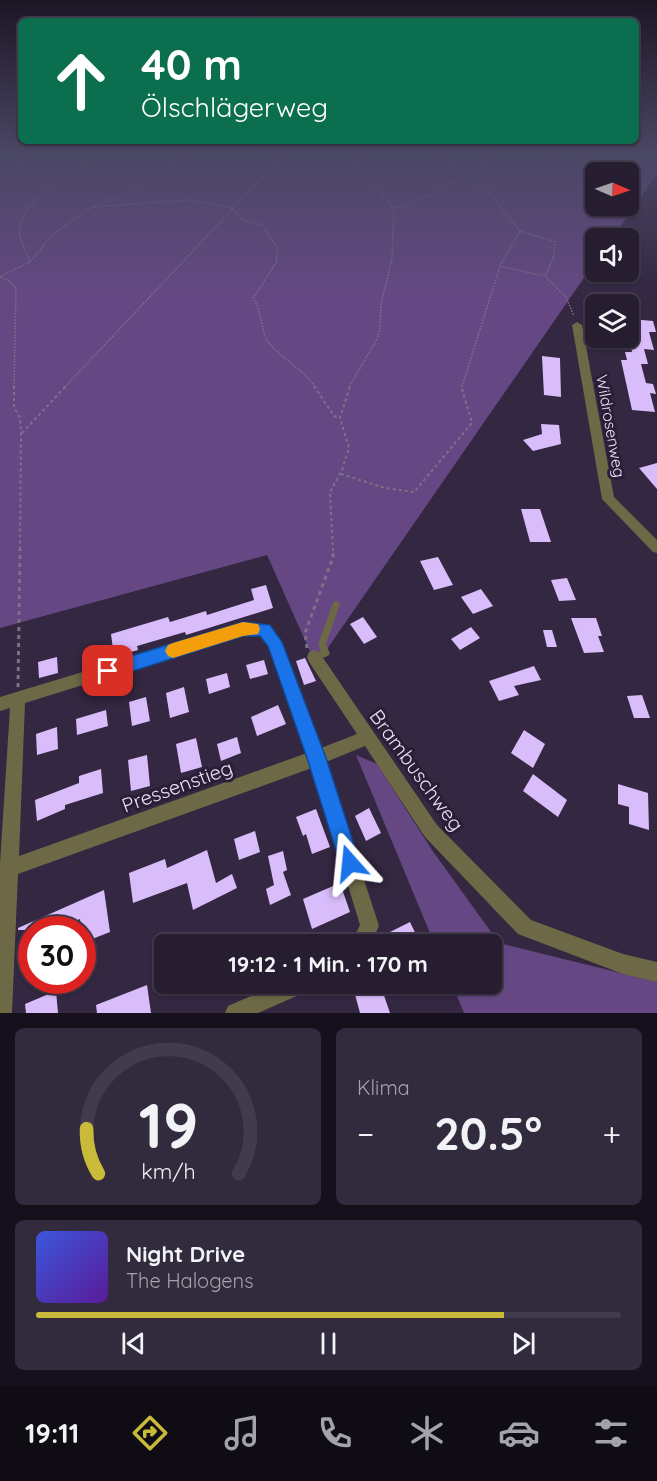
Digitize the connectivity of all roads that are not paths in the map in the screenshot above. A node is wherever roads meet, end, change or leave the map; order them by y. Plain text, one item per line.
1 (577, 325) road end
2 (657, 548) edge
3 (336, 604) dead end
4 (314, 657) joint
5 (18, 699) junction
6 (0, 704) edge
7 (366, 738) junction
8 (316, 758) junction
9 (5, 871) edge
10 (365, 934) edge
11 (657, 972) edge
12 (278, 994) edge
13 (2, 1013) edge
14 (235, 1013) edge

1 - 2 street, Wildrosenweg
3 - 4 lane
4 - 7 street, Brambuschweg
5 - 6 street
5 - 8 street
5 - 9 street
7 - 8 street, Pressenstieg
7 - 11 street, Brambuschweg
8 - 9 street, Pressenstieg
8 - 10 street
9 - 13 street
12 - 14 street

